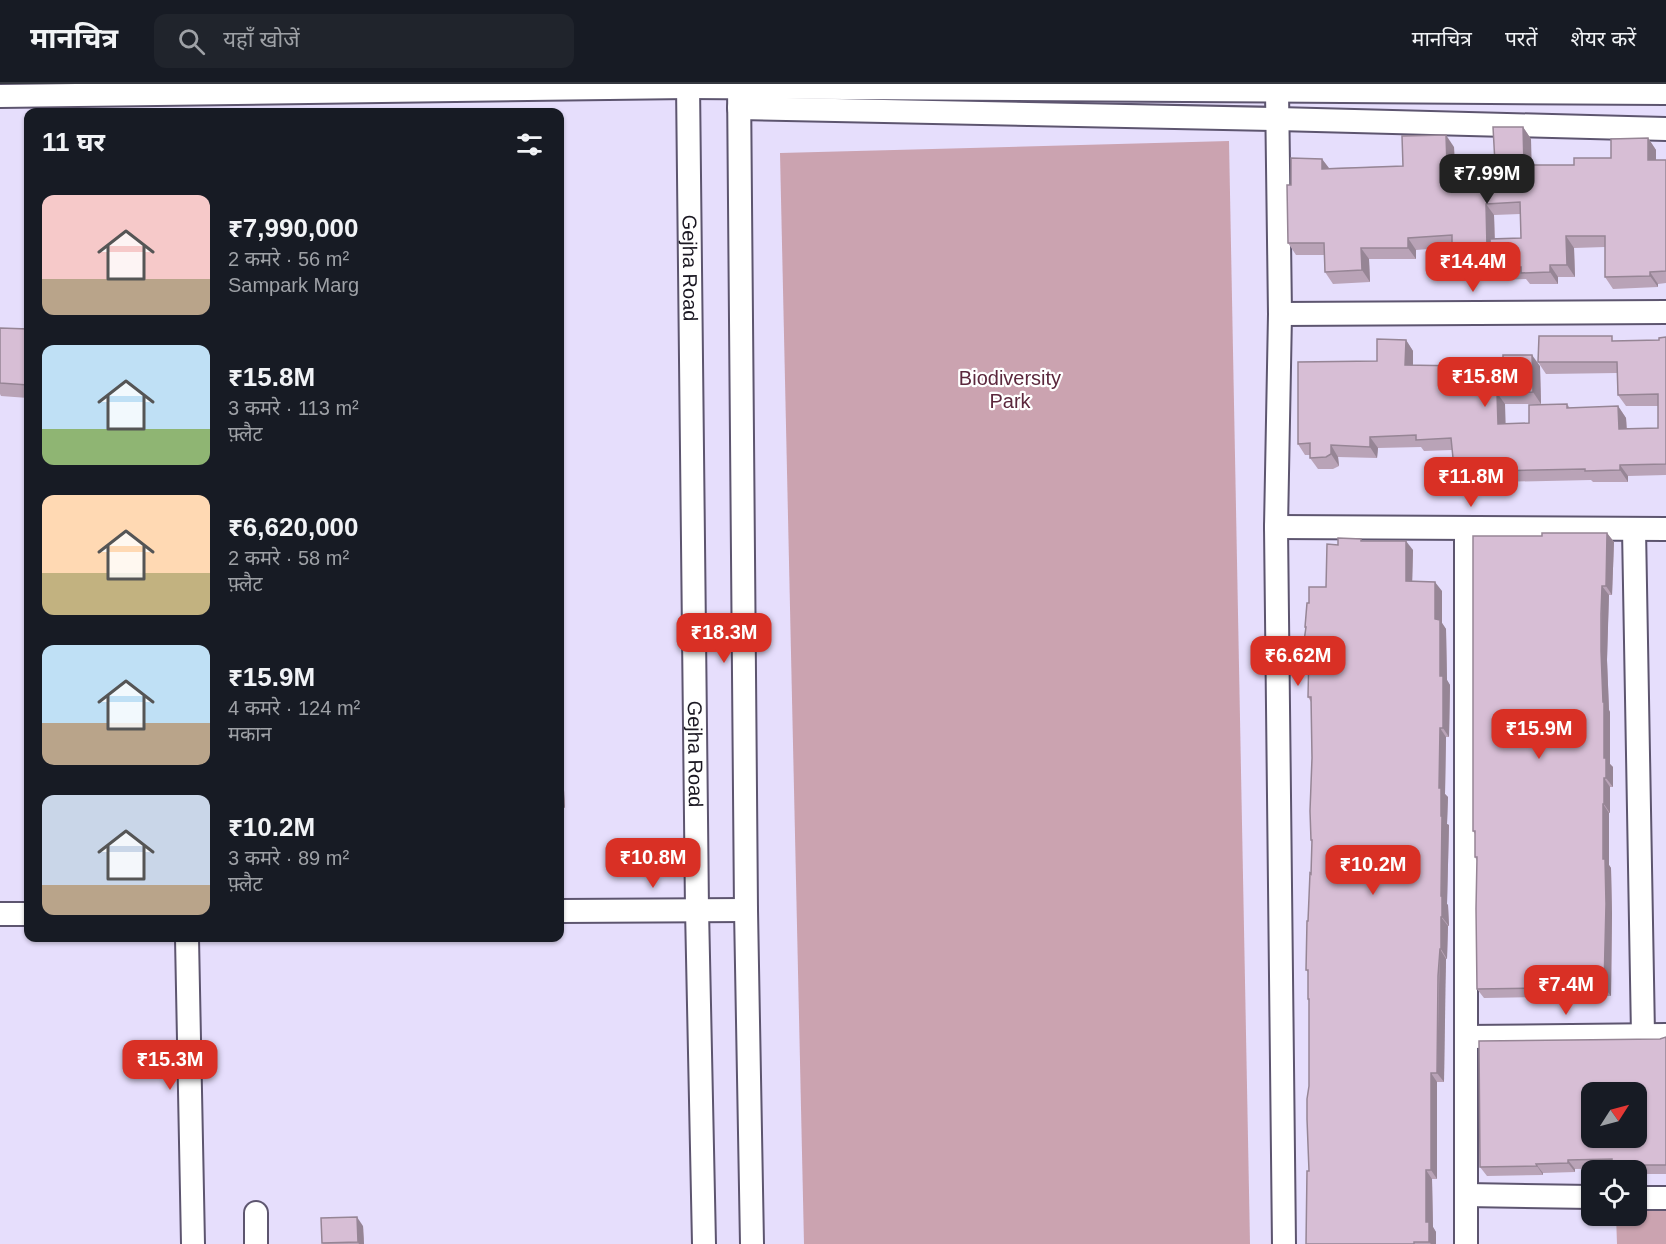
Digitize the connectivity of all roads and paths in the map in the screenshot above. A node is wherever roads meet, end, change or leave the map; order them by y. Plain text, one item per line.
1 (688, 86) edge
2 (1277, 91) junction
3 (739, 93) edge
4 (1666, 93) edge
5 (0, 96) edge
6 (1278, 119) junction
7 (1666, 129) edge
8 (1666, 312) edge
9 (1280, 314) junction
10 (1276, 527) junction
11 (1466, 528) junction
12 (1634, 529) junction
13 (1666, 529) edge
14 (697, 909) junction
15 (746, 910) junction
16 (564, 911) edge
17 (0, 914) edge
18 (24, 914) edge
19 (187, 942) edge
20 (1643, 1035) junction
21 (1666, 1035) edge
22 (1466, 1037) junction
23 (1466, 1196) junction
24 (1581, 1197) edge
25 (1647, 1198) edge
26 (1666, 1198) edge
27 (255, 1212) dead end
28 (193, 1244) edge
29 (256, 1244) edge
30 (704, 1244) edge
31 (752, 1244) edge
32 (1284, 1244) edge
33 (1466, 1244) edge

1 - 3 street
1 - 5 street
1 - 14 street, Gejha Road
2 - 3 street
2 - 4 street
2 - 6 street
3 - 6 street
3 - 15 street
6 - 7 street
6 - 9 street
8 - 9 street
9 - 10 street
10 - 11 street
10 - 32 street
11 - 12 street
11 - 22 street
12 - 13 street
12 - 20 street
14 - 15 street
14 - 16 street
14 - 30 street, Gejha Road
15 - 31 street
17 - 18 street
19 - 28 street
20 - 21 street
20 - 22 street
22 - 23 street
23 - 24 street
23 - 33 street
25 - 26 street
27 - 29 street

